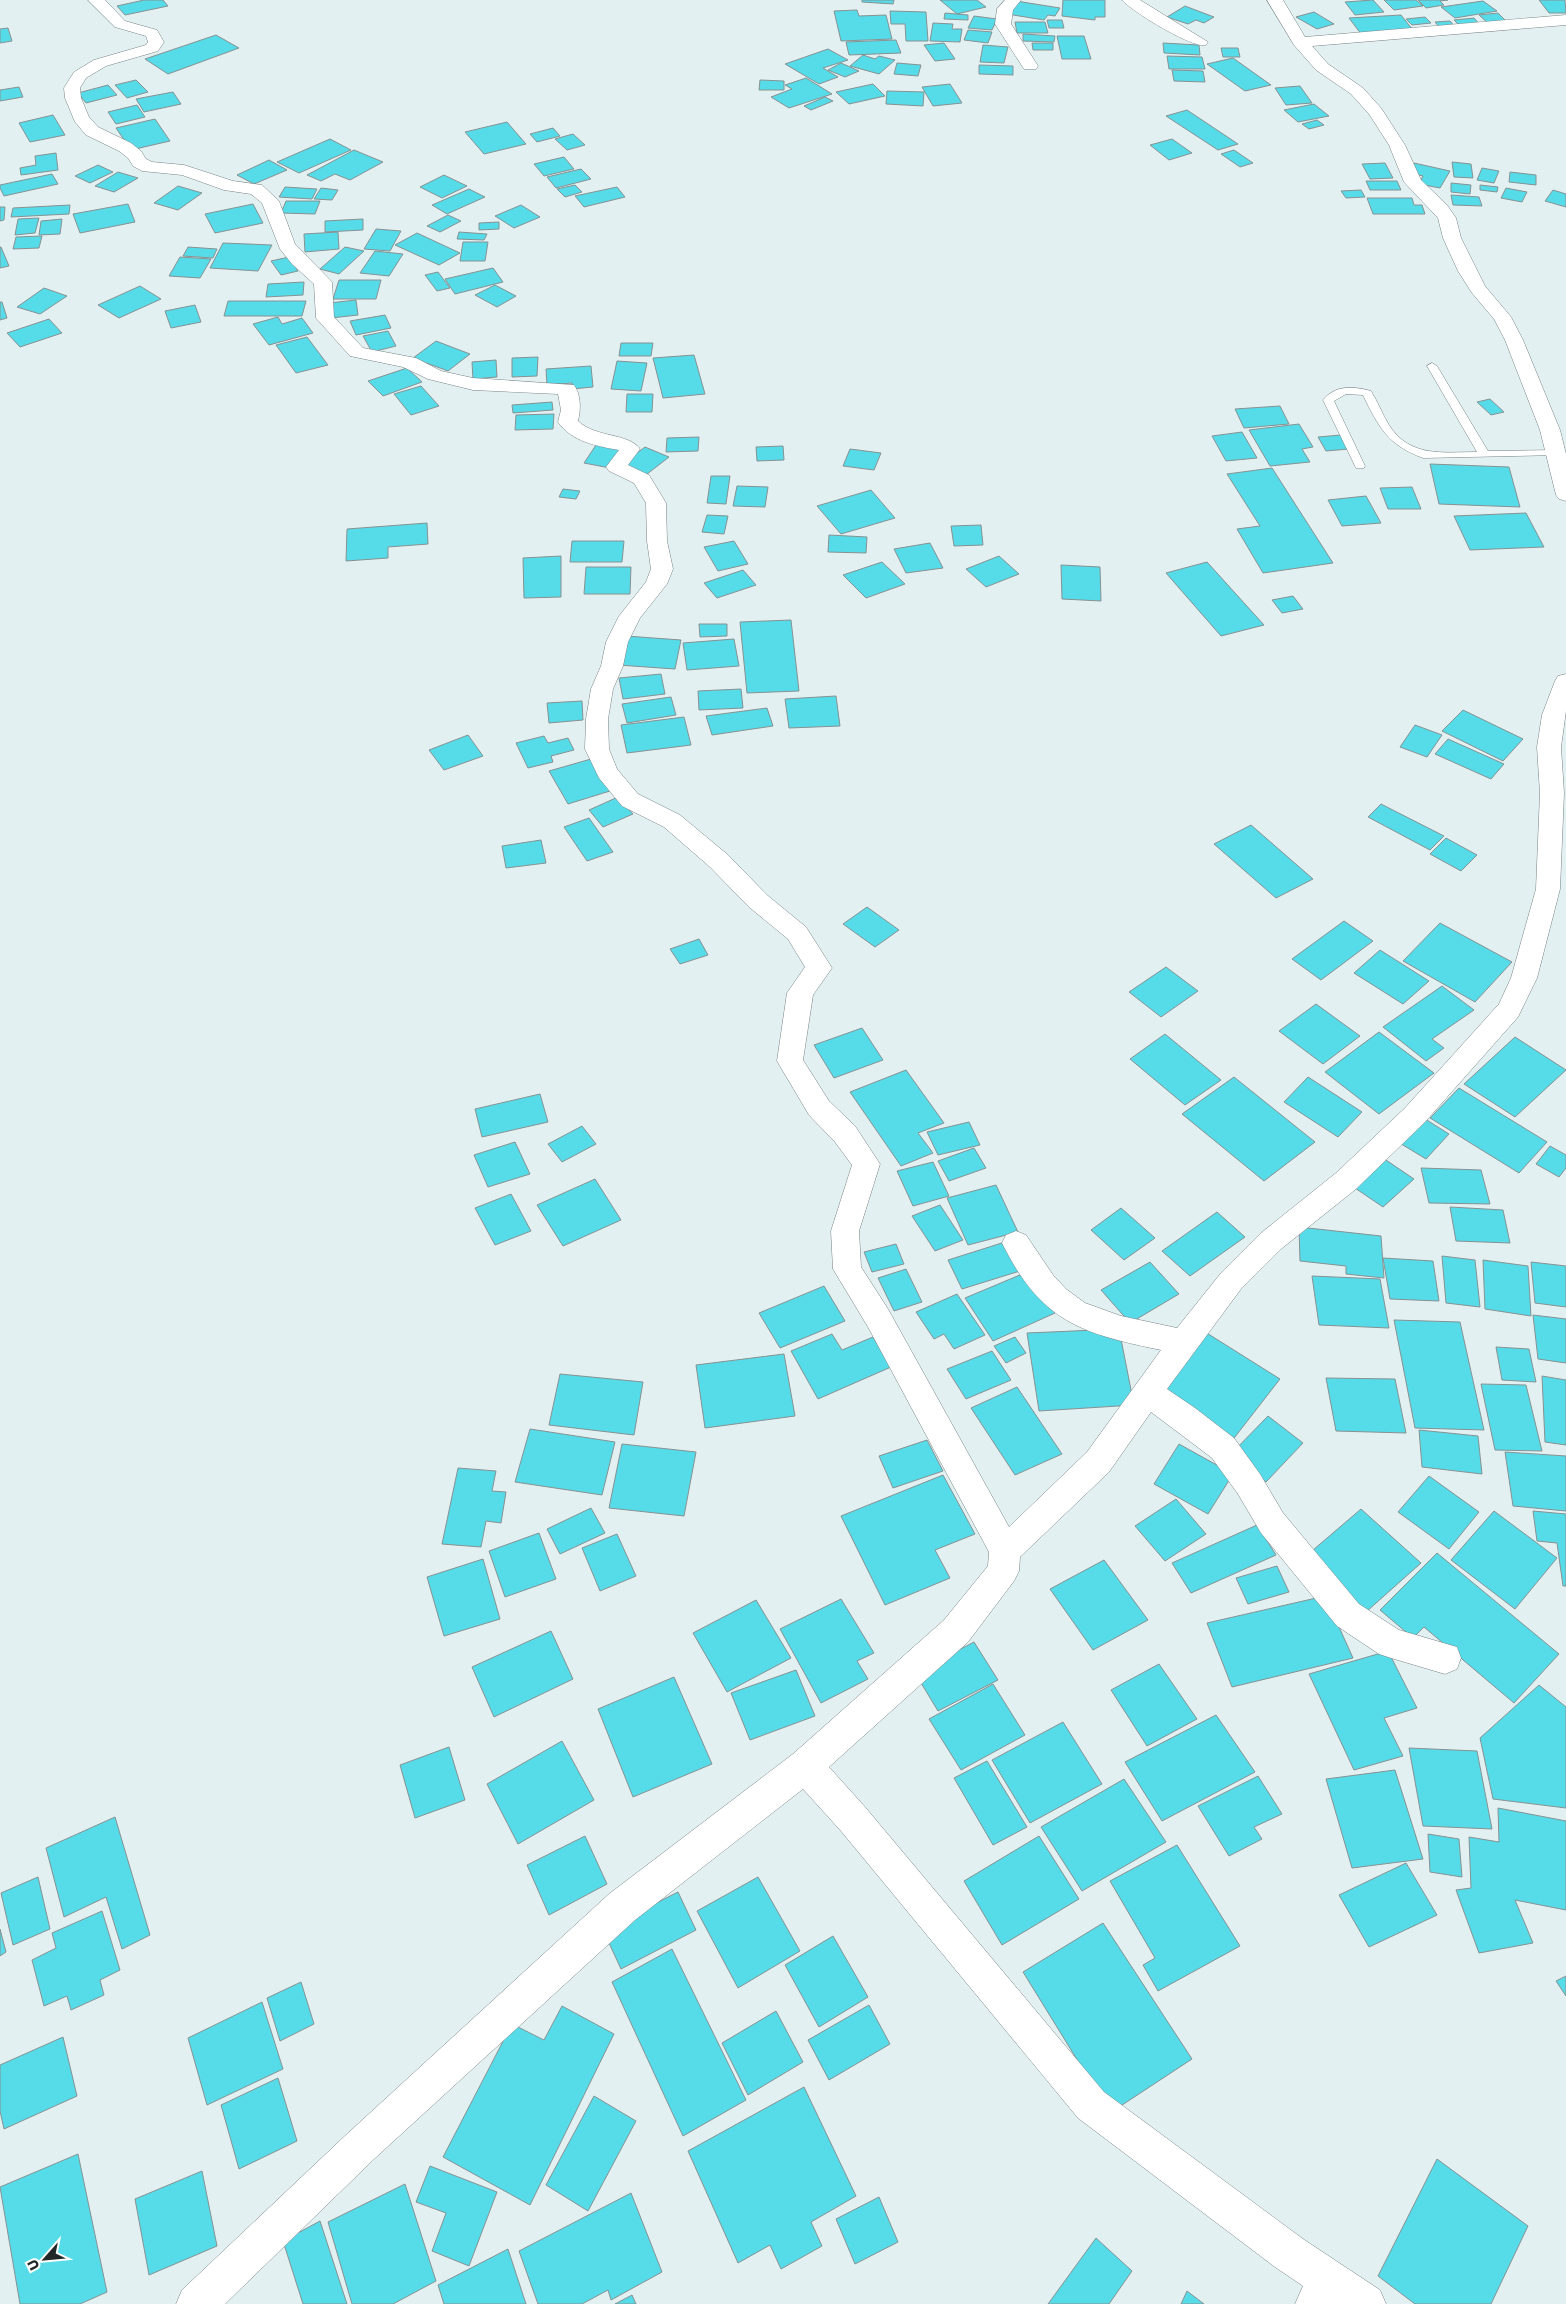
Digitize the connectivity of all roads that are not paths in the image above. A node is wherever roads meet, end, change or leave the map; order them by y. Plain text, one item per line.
1 (96, 0) edge
2 (1013, 0) edge
3 (1130, 0) edge
4 (1275, 0) edge
5 (1566, 20) edge
6 (1200, 42) dead end
7 (1300, 42) junction
8 (1030, 66) dead end
9 (1432, 366) dead end
10 (1557, 453) junction
11 (1484, 454) junction
12 (1360, 466) dead end
13 (1566, 495) edge
14 (1566, 681) edge
15 (1016, 1243) dead end
16 (1184, 1342) junction
17 (1148, 1393) junction
18 (1005, 1551) junction
19 (1445, 1658) dead end
20 (805, 1766) junction
21 (1322, 2292) edge
22 (196, 2304) edge
23 (1366, 2304) edge

1 - 18 street
2 - 8 street
3 - 6 street
4 - 7 street
5 - 7 street
7 - 10 street
9 - 11 lane
10 - 11 lane
10 - 13 street
11 - 12 lane
14 - 16 street
15 - 16 street
16 - 17 street
17 - 18 street
17 - 19 street
18 - 20 street
20 - 21 street
20 - 22 street
21 - 23 street

